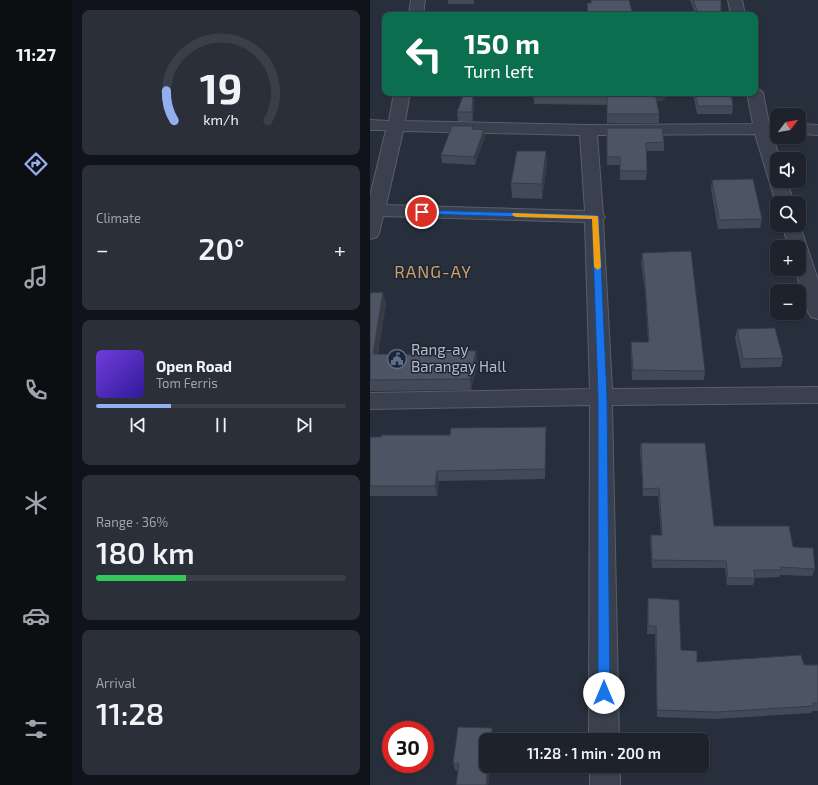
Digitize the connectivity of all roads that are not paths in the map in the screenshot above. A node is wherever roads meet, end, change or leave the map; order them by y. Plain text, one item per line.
1 (418, 0) edge
2 (735, 0) edge
3 (416, 12) edge
4 (737, 12) edge
5 (401, 96) edge
6 (755, 96) edge
7 (370, 124) edge
8 (396, 124) junction
9 (770, 129) edge
10 (806, 129) edge
11 (588, 130) junction
12 (818, 130) edge
13 (373, 210) edge
14 (596, 217) junction
15 (370, 233) edge
16 (806, 272) edge
17 (818, 312) edge
18 (818, 395) edge
19 (602, 396) junction
20 (370, 402) edge
21 (604, 733) edge
22 (605, 773) edge
23 (605, 785) edge

1 - 3 street
2 - 4 street
5 - 8 street
6 - 9 street
7 - 8 street
8 - 11 street
8 - 13 street
9 - 11 street
10 - 12 street
11 - 14 street
13 - 14 street
13 - 15 street
14 - 19 street
16 - 17 street
18 - 19 street
19 - 20 street
19 - 21 street
22 - 23 street

